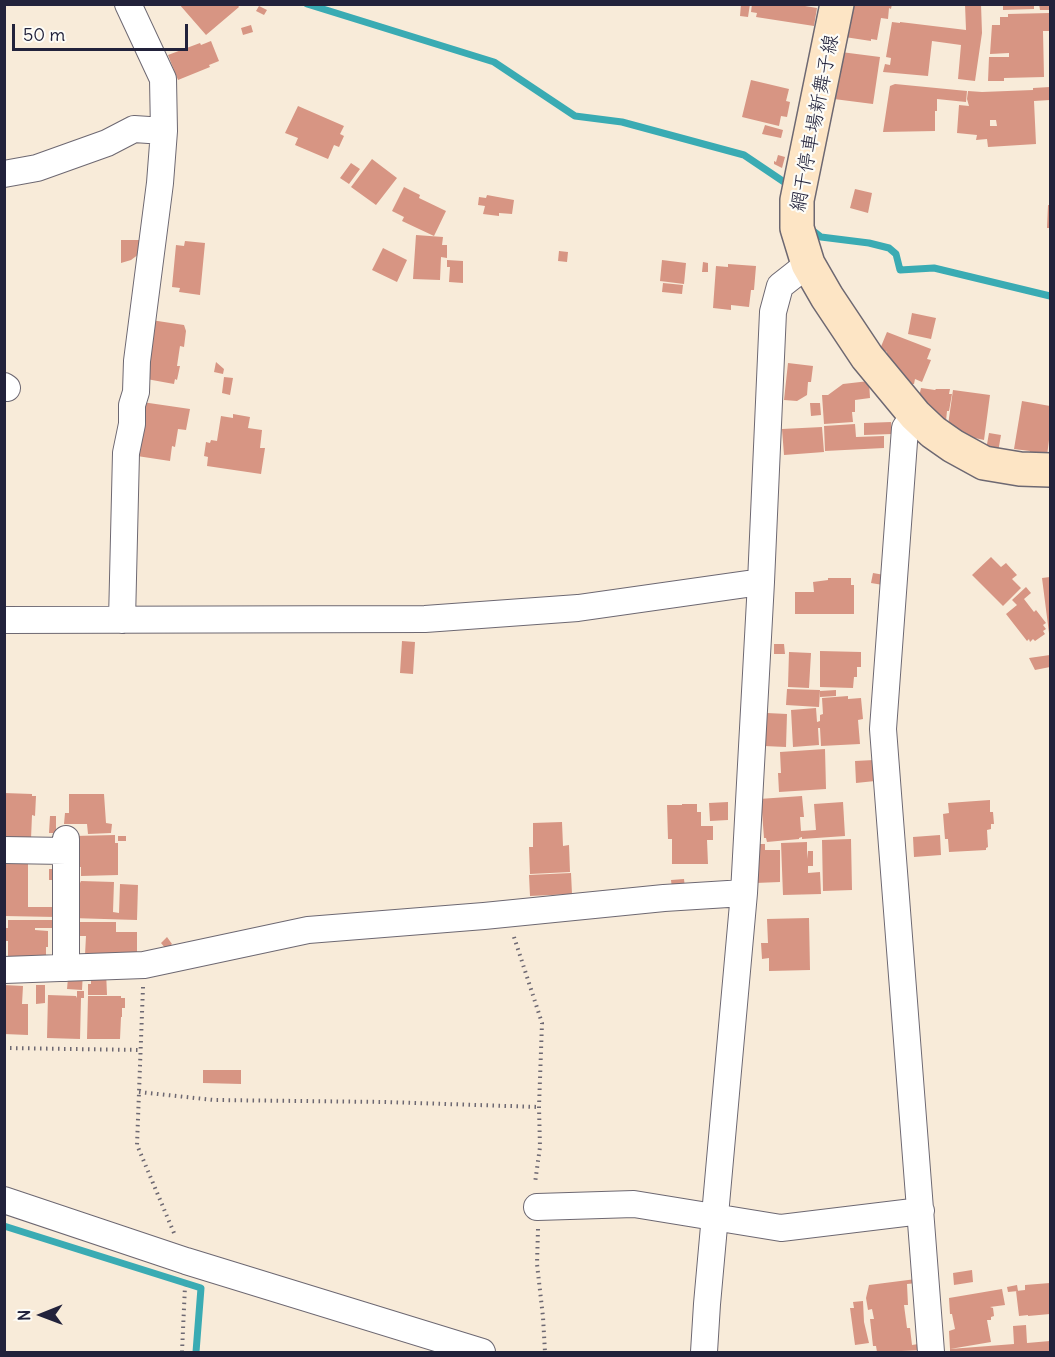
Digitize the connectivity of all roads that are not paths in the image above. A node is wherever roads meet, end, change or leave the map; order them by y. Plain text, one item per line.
1 (128, 4) edge
2 (837, 4) edge
3 (164, 130) junction
4 (4, 174) edge
5 (808, 264) junction
6 (915, 415) junction
7 (1050, 470) edge
8 (761, 582) junction
9 (4, 620) edge
10 (122, 620) junction
11 (4, 850) edge
12 (744, 893) junction
13 (66, 968) junction
14 (4, 970) edge
15 (4, 1200) edge
16 (537, 1207) road end
17 (921, 1211) junction
18 (714, 1218) junction
19 (482, 1353) edge
20 (705, 1353) edge
21 (931, 1353) edge

1 - 3 street
2 - 5 main road, 網干停車場新舞子線
3 - 4 street
3 - 10 street
5 - 6 main road, 網干停車場新舞子線
5 - 8 street
6 - 7 main road, 網干停車場新舞子線
6 - 17 street
8 - 10 street
8 - 12 street
9 - 10 street
11 - 13 street
12 - 13 street
12 - 18 street
13 - 14 street
15 - 19 street
16 - 18 street
17 - 18 street
17 - 21 street
18 - 20 street

